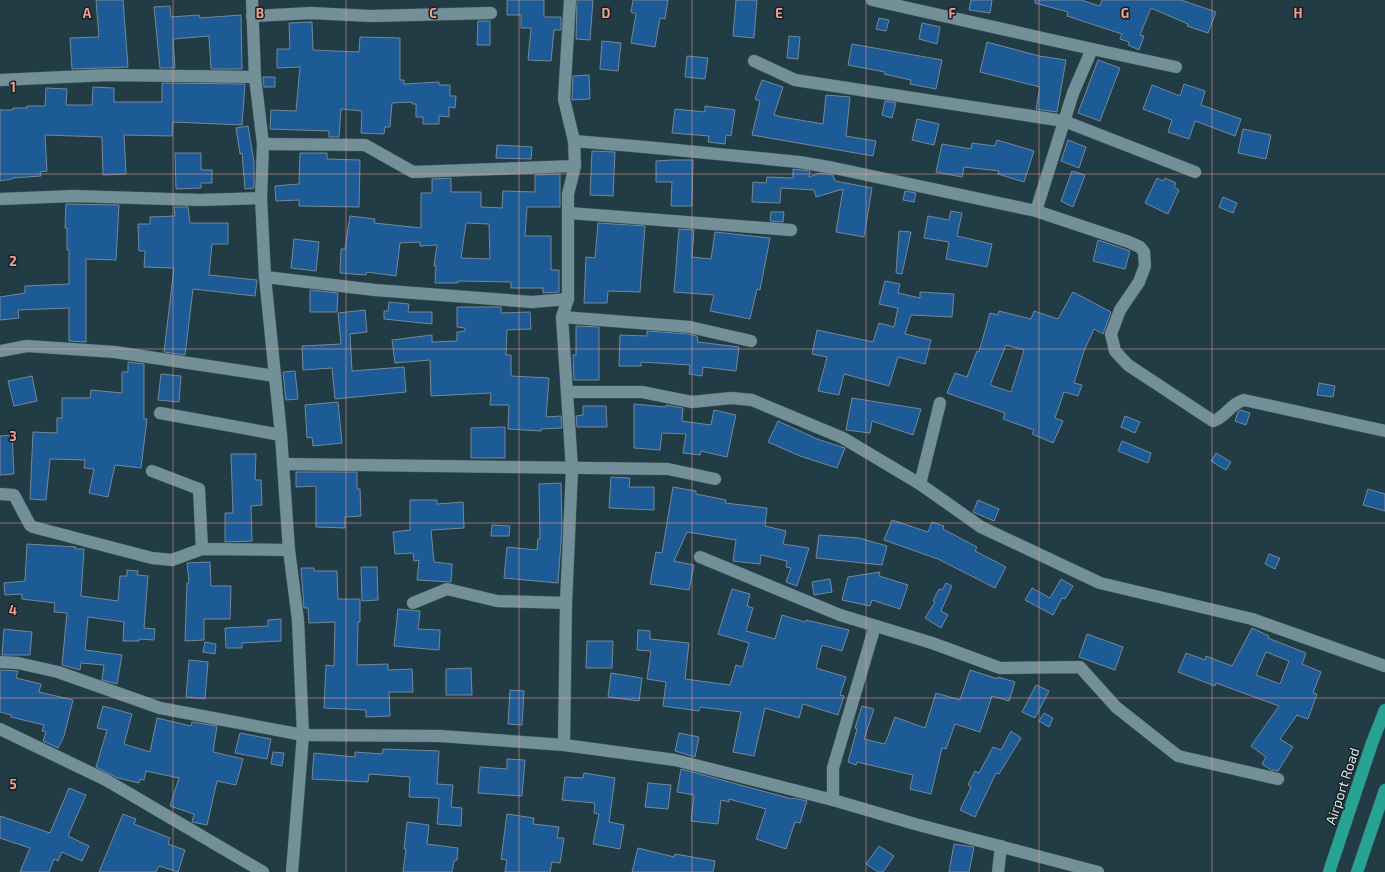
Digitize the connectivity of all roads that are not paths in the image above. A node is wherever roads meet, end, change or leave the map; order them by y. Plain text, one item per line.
1 (252, 0) edge
2 (570, 0) edge
3 (872, 0) edge
4 (491, 13) dead end
5 (252, 16) junction
6 (1092, 49) junction
7 (754, 61) dead end
8 (1176, 67) dead end
9 (255, 77) junction
10 (0, 80) edge
11 (1064, 121) junction
12 (574, 141) junction
13 (263, 144) junction
14 (575, 166) junction
15 (1195, 172) dead end
16 (261, 198) junction
17 (0, 199) edge
18 (1036, 211) junction
19 (569, 213) junction
20 (790, 230) dead end
21 (265, 277) junction
22 (568, 299) junction
23 (562, 316) junction
24 (751, 341) dead end
25 (0, 350) edge
26 (275, 376) junction
27 (568, 392) junction
28 (940, 404) dead end
29 (160, 413) dead end
30 (1385, 432) edge
31 (281, 435) junction
32 (284, 464) junction
33 (572, 469) junction
34 (152, 471) dead end
35 (715, 479) dead end
36 (920, 484) junction
37 (0, 494) edge
38 (202, 549) junction
39 (290, 550) junction
40 (700, 557) dead end
41 (413, 603) dead end
42 (566, 603) junction
43 (875, 626) junction
44 (0, 662) edge
45 (1385, 666) edge
46 (1385, 710) edge
47 (0, 729) edge
48 (303, 735) junction
49 (564, 745) junction
50 (1278, 778) dead end
51 (1385, 790) edge
52 (833, 800) junction
53 (1001, 846) junction
54 (263, 872) edge
55 (292, 872) edge
56 (998, 872) edge
57 (1098, 872) edge
58 (1329, 872) edge
59 (1357, 872) edge

1 - 5 street
2 - 12 street
3 - 6 street
4 - 5 street
5 - 9 street
6 - 8 street
6 - 11 street
7 - 11 street
9 - 10 street
9 - 13 street
11 - 15 street
11 - 18 street
12 - 14 street
12 - 18 street
13 - 14 street
13 - 16 street
14 - 19 street
16 - 17 street
16 - 21 street
18 - 30 street
19 - 20 street
19 - 22 street
21 - 22 street
21 - 26 street
22 - 23 street
23 - 24 street
23 - 27 street
25 - 26 street
26 - 31 street
27 - 33 street
27 - 36 street
28 - 36 street
29 - 31 street
31 - 32 street
32 - 33 street
32 - 39 street
33 - 35 street
33 - 42 street
34 - 38 street
36 - 45 street
37 - 38 street
38 - 39 street
39 - 48 street
40 - 43 street
41 - 42 street
42 - 49 street
43 - 50 street
43 - 52 street
44 - 48 street
46 - 58 highway, Airport Road
47 - 54 street
48 - 49 street
48 - 55 street
49 - 52 street
51 - 59 highway
52 - 53 street
53 - 56 street
53 - 57 street

